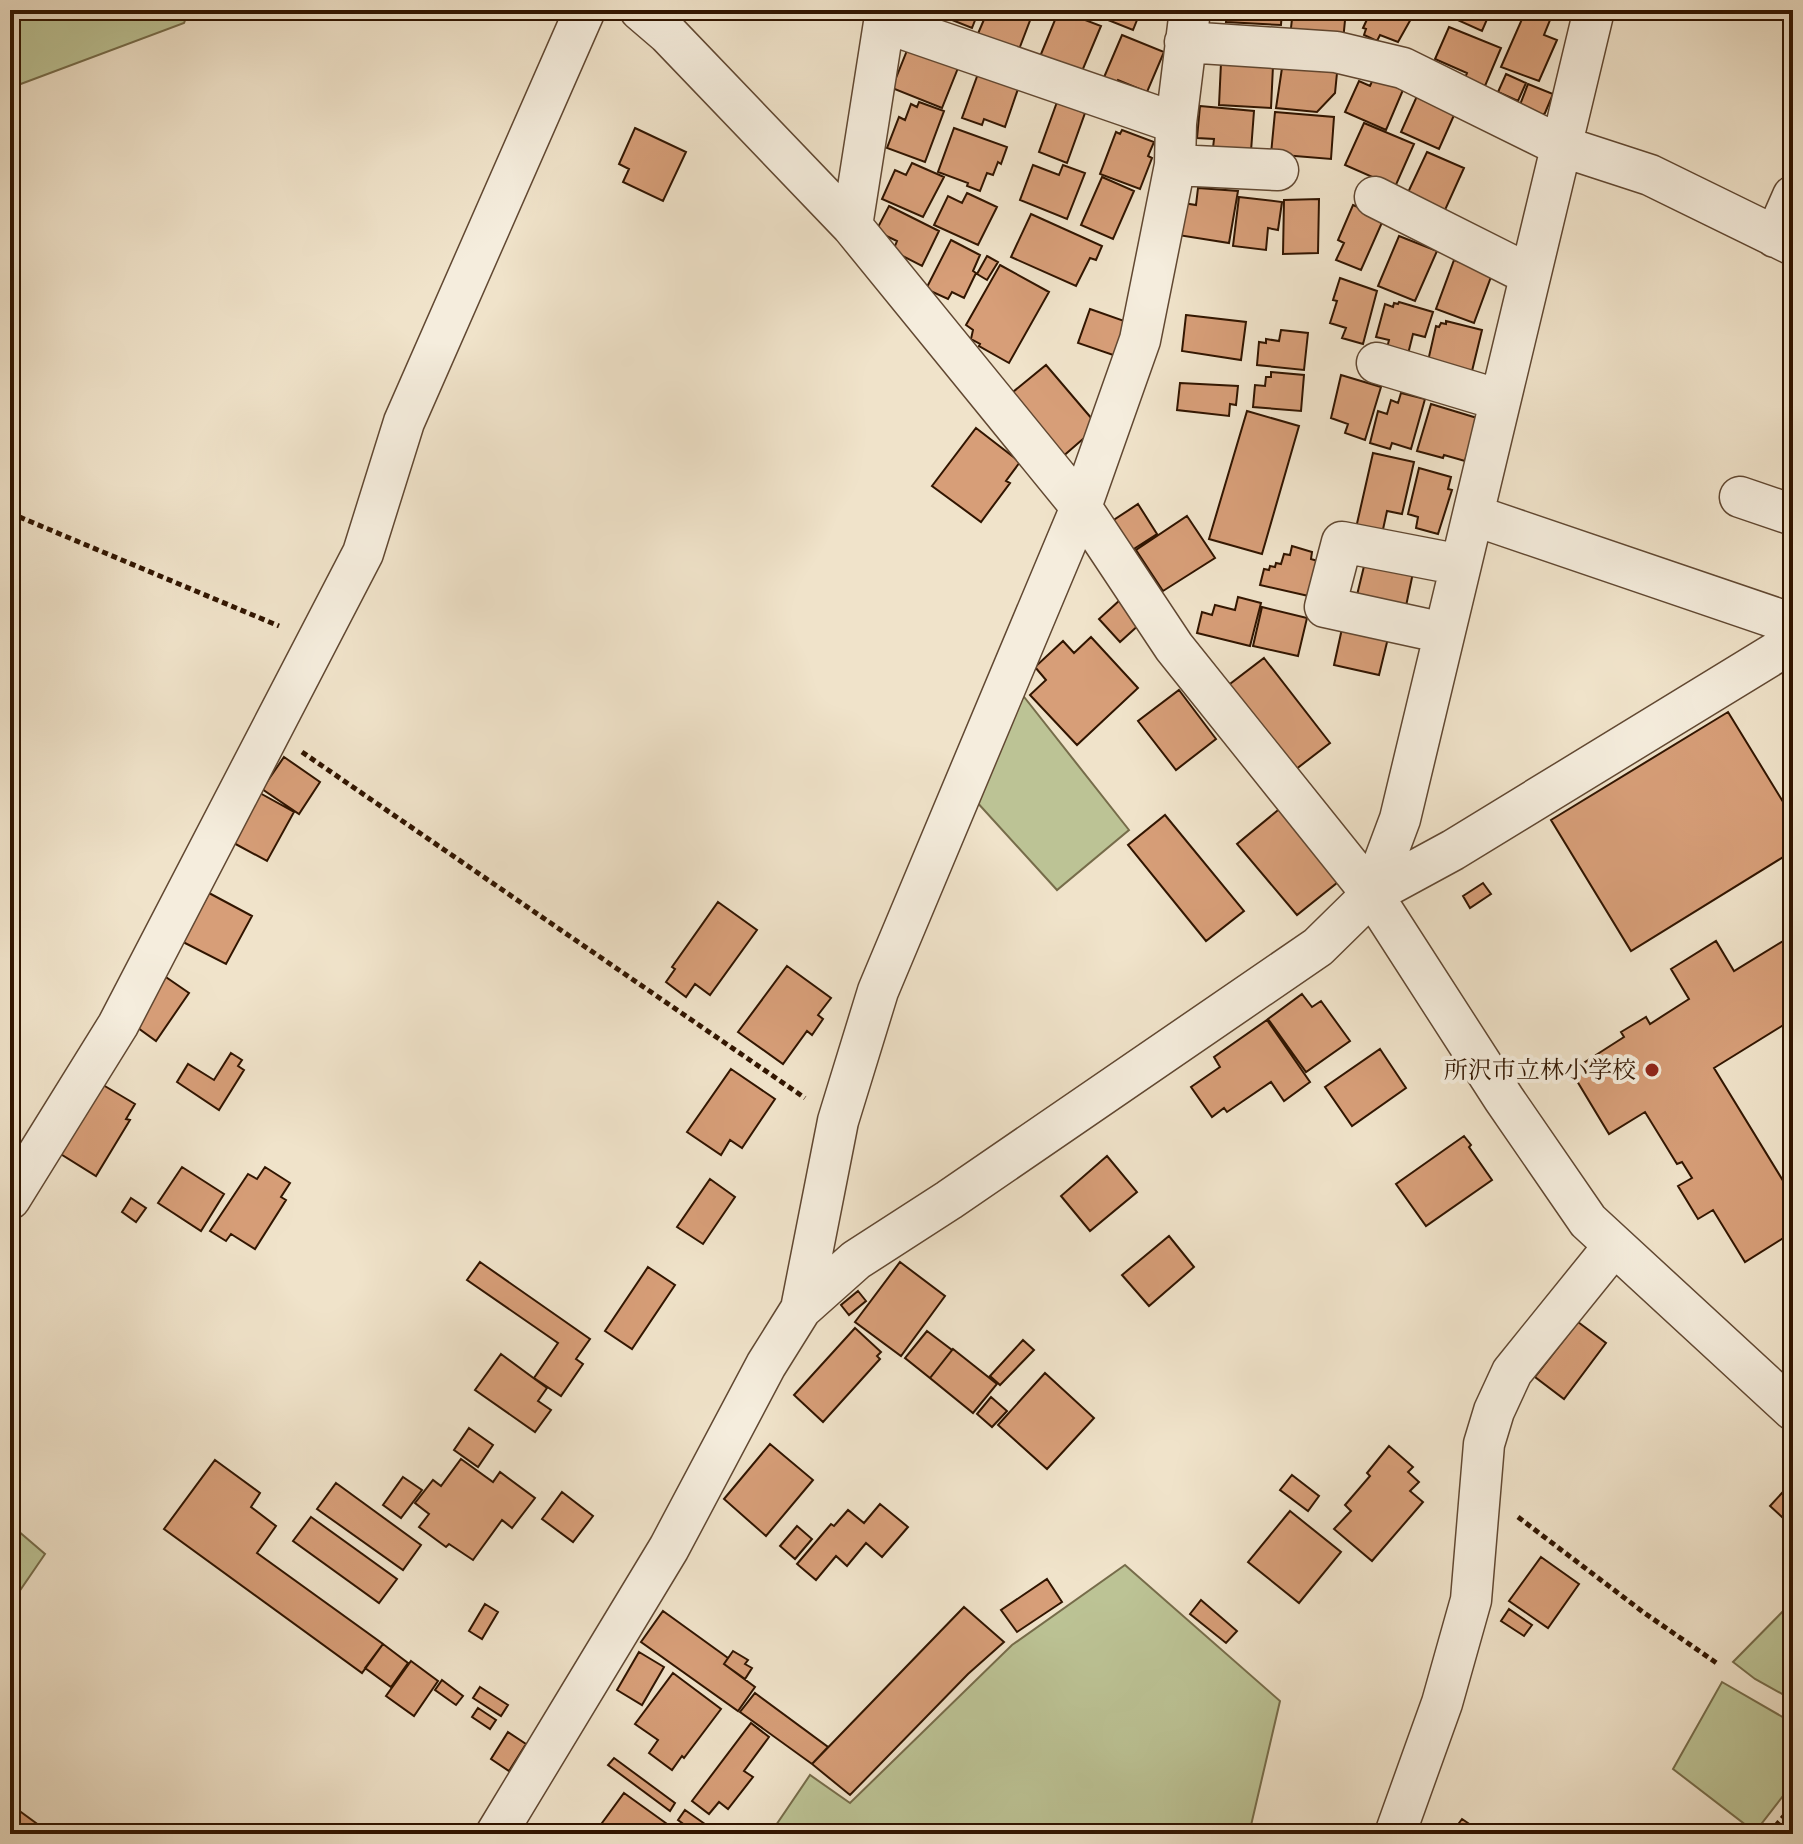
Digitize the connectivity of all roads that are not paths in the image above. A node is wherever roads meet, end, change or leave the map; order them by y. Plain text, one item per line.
1 (585, 10) edge
2 (1594, 10) edge
3 (886, 16) edge
4 (665, 18) edge
5 (1188, 26) edge
6 (1176, 123) junction
7 (1561, 146) junction
8 (1175, 165) junction
9 (1278, 170) dead end
10 (1793, 196) edge
11 (1375, 197) dead end
12 (852, 226) junction
13 (1784, 241) edge
14 (1530, 275) junction
15 (1377, 363) dead end
16 (1500, 400) junction
17 (1740, 497) dead end
18 (1081, 507) junction
19 (1473, 515) junction
20 (1793, 515) edge
21 (1461, 565) junction
22 (1793, 624) edge
23 (1444, 633) junction
24 (1793, 642) edge
25 (1372, 894) junction
26 (10, 1199) edge
27 (1613, 1247) junction
28 (801, 1309) junction
29 (1793, 1410) edge
30 (496, 1834) edge
31 (1395, 1834) edge

1 - 26 street
2 - 7 street
3 - 6 street
3 - 12 street
4 - 12 street
5 - 6 street
5 - 7 street
6 - 8 street
7 - 13 street
7 - 14 street
8 - 9 street
8 - 18 street
10 - 13 street
11 - 14 street
12 - 18 street
14 - 16 street
15 - 16 street
16 - 19 street
17 - 20 street
18 - 25 street
18 - 28 street
19 - 21 street
19 - 22 street
21 - 23 street
21 - 23 street
23 - 25 street
24 - 25 street
25 - 27 street
25 - 28 street
27 - 29 street
27 - 31 street
28 - 30 street

